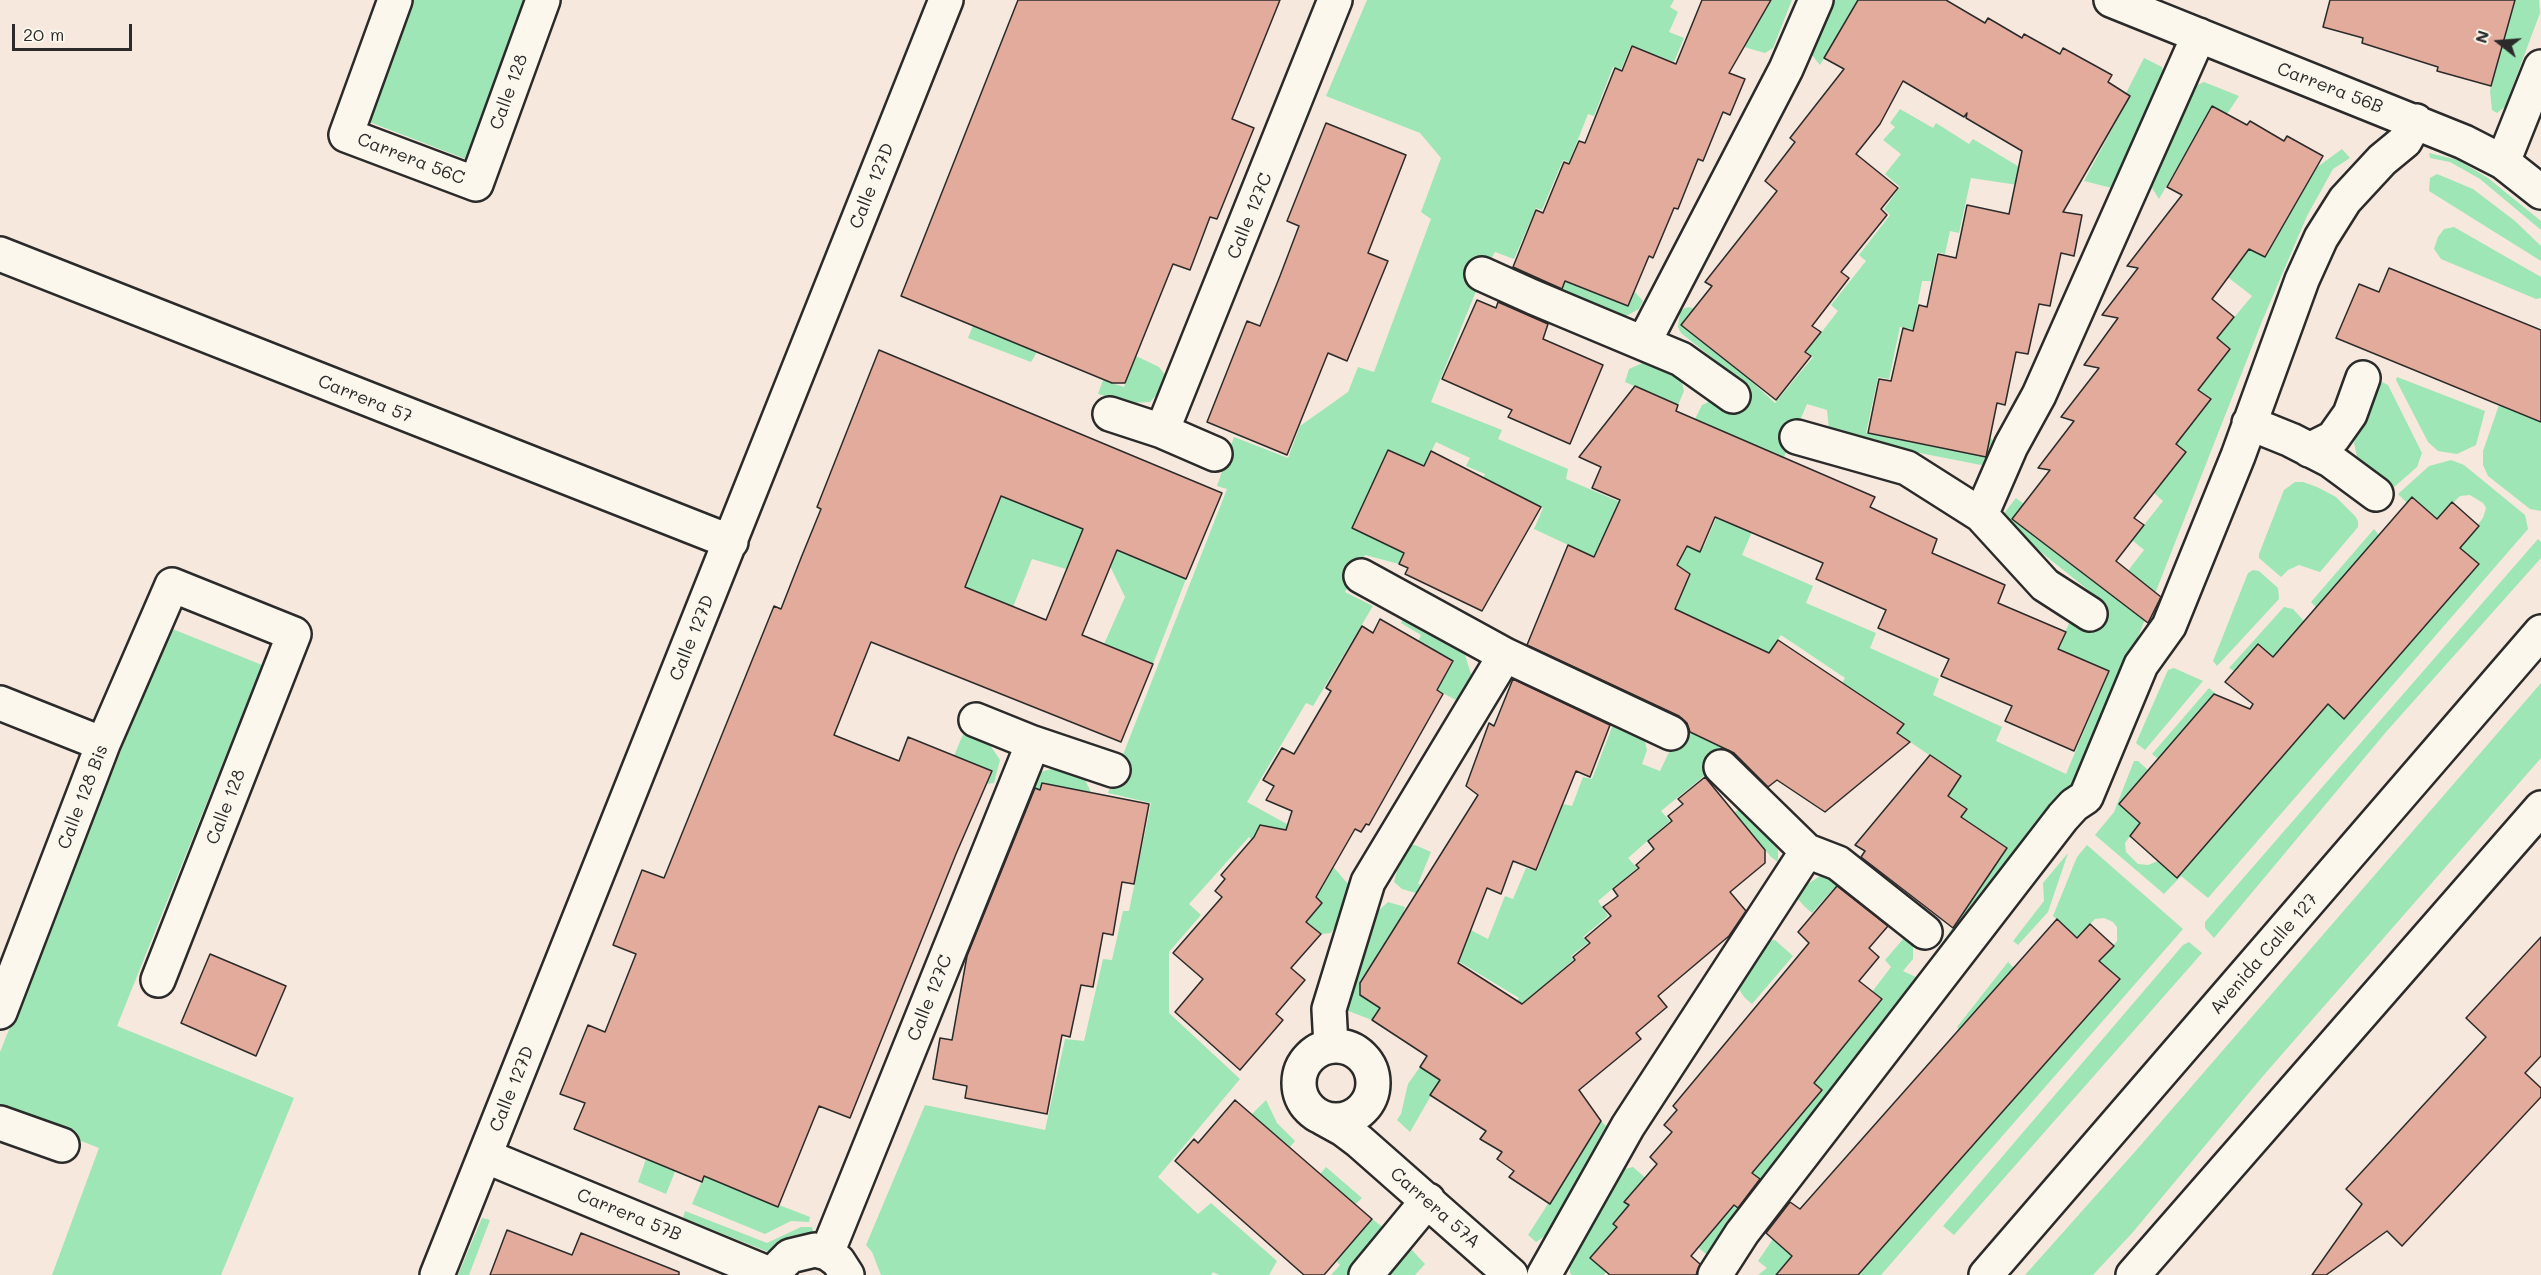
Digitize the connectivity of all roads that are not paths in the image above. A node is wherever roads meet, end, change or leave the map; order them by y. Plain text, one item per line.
1 (395, 0) edge
2 (543, 0) edge
3 (946, 0) edge
4 (1335, 0) edge
5 (1816, 0) edge
6 (2111, 0) edge
7 (2165, 10) edge
8 (2199, 35) junction
9 (2541, 67) edge
10 (2416, 122) junction
11 (2503, 162) junction
12 (476, 184) joint
13 (2541, 192) edge
14 (0, 254) edge
15 (1482, 274) dead end
16 (1644, 342) junction
17 (2363, 378) dead end
18 (1733, 396) dead end
19 (1110, 414) dead end
20 (2249, 423) junction
21 (1162, 431) junction
22 (1797, 437) dead end
23 (2309, 450) junction
24 (1215, 454) dead end
25 (2376, 494) dead end
26 (1981, 515) junction
27 (731, 542) junction
28 (1360, 576) dead end
29 (172, 585) joint
30 (2090, 614) dead end
31 (2541, 632) edge
32 (1505, 655) junction
33 (0, 703) edge
34 (976, 720) dead end
35 (1671, 734) dead end
36 (1033, 743) junction
37 (103, 744) junction
38 (1721, 767) dead end
39 (1113, 770) dead end
40 (2541, 808) edge
41 (1807, 851) junction
42 (1925, 932) dead end
43 (158, 980) dead end
44 (0, 1012) edge
45 (1330, 1046) junction
46 (1367, 1104) junction
47 (1323, 1118) junction
48 (0, 1123) edge
49 (1359, 1141) junction
50 (62, 1145) dead end
51 (485, 1156) junction
52 (1428, 1200) junction
53 (837, 1264) edge
54 (437, 1275) edge
55 (774, 1275) edge
56 (1365, 1275) edge
57 (1511, 1275) edge
58 (1544, 1275) edge
59 (1716, 1275) edge
60 (1986, 1275) edge
61 (2133, 1275) edge

1 - 12 street, Carrera 56C
2 - 12 street, Calle 128
3 - 27 street, Calle 127D
4 - 21 street, Calle 127C
5 - 16 street
6 - 7 street, Carrera 56B
7 - 8 street, Carrera 56B
8 - 10 street, Carrera 56B
8 - 26 street
9 - 11 street
10 - 11 street, Carrera 56B
10 - 20 street
11 - 13 street, Carrera 56B
14 - 27 street, Carrera 57
15 - 16 street
16 - 18 street
17 - 23 street
19 - 21 street
20 - 23 street
20 - 59 street
21 - 24 street
22 - 26 street
23 - 25 street
26 - 30 street
27 - 51 street, Calle 127D
28 - 32 street
29 - 37 street, Calle 128 Bis
29 - 43 street, Calle 128
31 - 60 street, Avenida Calle 127
32 - 35 street
32 - 45 street
33 - 37 street
34 - 36 street
36 - 39 street
36 - 53 street, Calle 127C
37 - 44 street, Calle 128 Bis
38 - 41 street
40 - 61 street
41 - 42 street
41 - 58 street
45 - 46 street
45 - 47 street, Carrera 57A
46 - 47 street
46 - 49 street
47 - 49 street, Carrera 57A
48 - 50 street
49 - 52 street, Carrera 57A
51 - 54 street, Calle 127D
51 - 55 street, Carrera 57B
52 - 56 street
52 - 57 street, Carrera 57A
53 - 55 street, Carrera 57B

